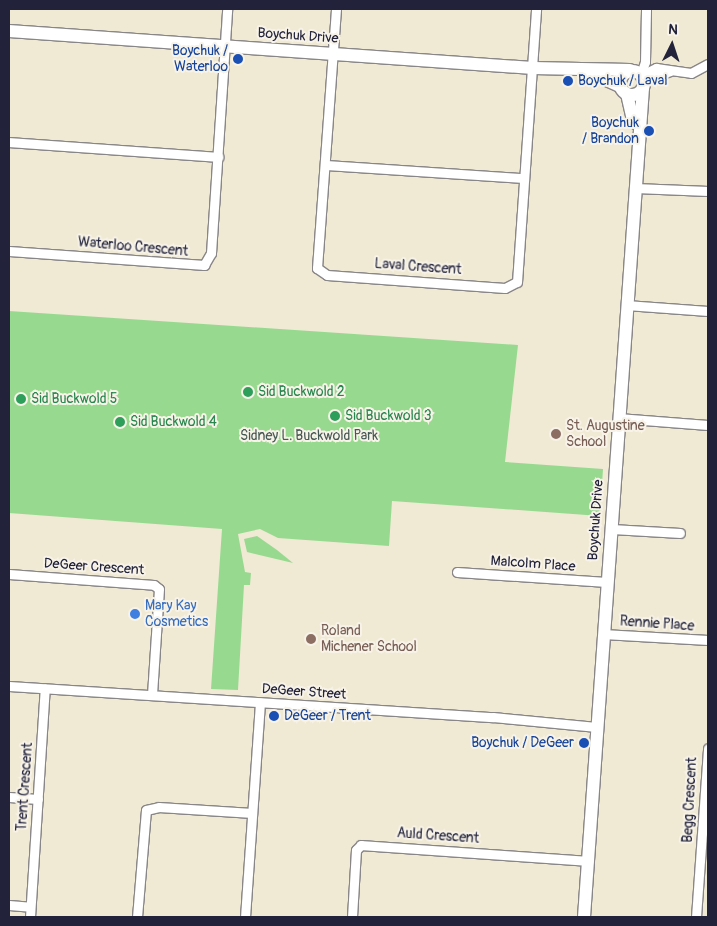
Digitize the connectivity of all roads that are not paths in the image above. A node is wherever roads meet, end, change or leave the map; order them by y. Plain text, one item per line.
1 (227, 9) edge
2 (336, 9) edge
3 (536, 9) edge
4 (646, 9) edge
5 (9, 31) edge
6 (225, 46) junction
7 (333, 54) junction
8 (708, 64) edge
9 (533, 68) junction
10 (586, 71) junction
11 (639, 77) junction
12 (624, 90) junction
13 (640, 126) junction
14 (9, 142) edge
15 (218, 157) junction
16 (326, 165) junction
17 (524, 178) junction
18 (635, 188) junction
19 (708, 191) edge
20 (9, 251) edge
21 (626, 305) junction
22 (708, 311) edge
23 (618, 418) junction
24 (708, 425) edge
25 (612, 529) junction
26 (680, 533) dead end
27 (457, 572) dead end
28 (9, 574) edge
29 (607, 582) junction
30 (604, 634) junction
31 (708, 640) edge
32 (9, 686) edge
33 (45, 688) junction
34 (152, 695) junction
35 (260, 703) junction
36 (597, 727) junction
37 (708, 748) edge
38 (9, 797) edge
39 (38, 799) junction
40 (252, 813) junction
41 (704, 856) edge
42 (588, 861) junction
43 (9, 905) edge
44 (30, 907) junction
45 (30, 917) edge
46 (137, 917) edge
47 (245, 917) edge
48 (352, 917) edge
49 (584, 917) edge
50 (696, 917) edge

1 - 6 street, Waterloo Crescent
2 - 7 street, Laval Crescent
3 - 9 street, Laval Crescent
4 - 11 street
5 - 6 street, Boychuk Drive
6 - 7 street, Boychuk Drive
6 - 15 street, Waterloo Crescent
7 - 9 street, Boychuk Drive
7 - 16 street, Laval Crescent
8 - 11 street
9 - 10 street, Boychuk Drive
9 - 17 street, Laval Crescent
10 - 11 street, Boychuk Drive
10 - 12 street, Boychuk Drive
11 - 12 street
11 - 12 street
11 - 13 street, Boychuk Drive
12 - 13 street
13 - 18 street, Boychuk Drive
14 - 15 street
15 - 20 street, Waterloo Crescent
16 - 17 street
16 - 17 street, Laval Crescent
18 - 19 street
18 - 21 street, Boychuk Drive
21 - 22 street
21 - 23 street, Boychuk Drive
23 - 24 street
23 - 25 street, Boychuk Drive
25 - 26 street
25 - 29 street, Boychuk Drive
27 - 29 street, Malcolm Place
28 - 34 street, DeGeer Crescent
29 - 30 street, Boychuk Drive
30 - 31 street, Rennie Place
30 - 36 street, Boychuk Drive
32 - 33 street, DeGeer Street
33 - 34 street, DeGeer Street
33 - 39 street, Trent Crescent
34 - 35 street, DeGeer Street
35 - 36 street, DeGeer Street
35 - 40 street
36 - 42 street, Boychuk Drive
37 - 41 street, Begg Crescent
38 - 39 street
39 - 44 street, Trent Crescent
40 - 46 street
40 - 47 street
41 - 50 street, Begg Crescent
42 - 48 street, Auld Crescent
42 - 49 street, Boychuk Drive
43 - 44 street
44 - 45 street, Trent Crescent

